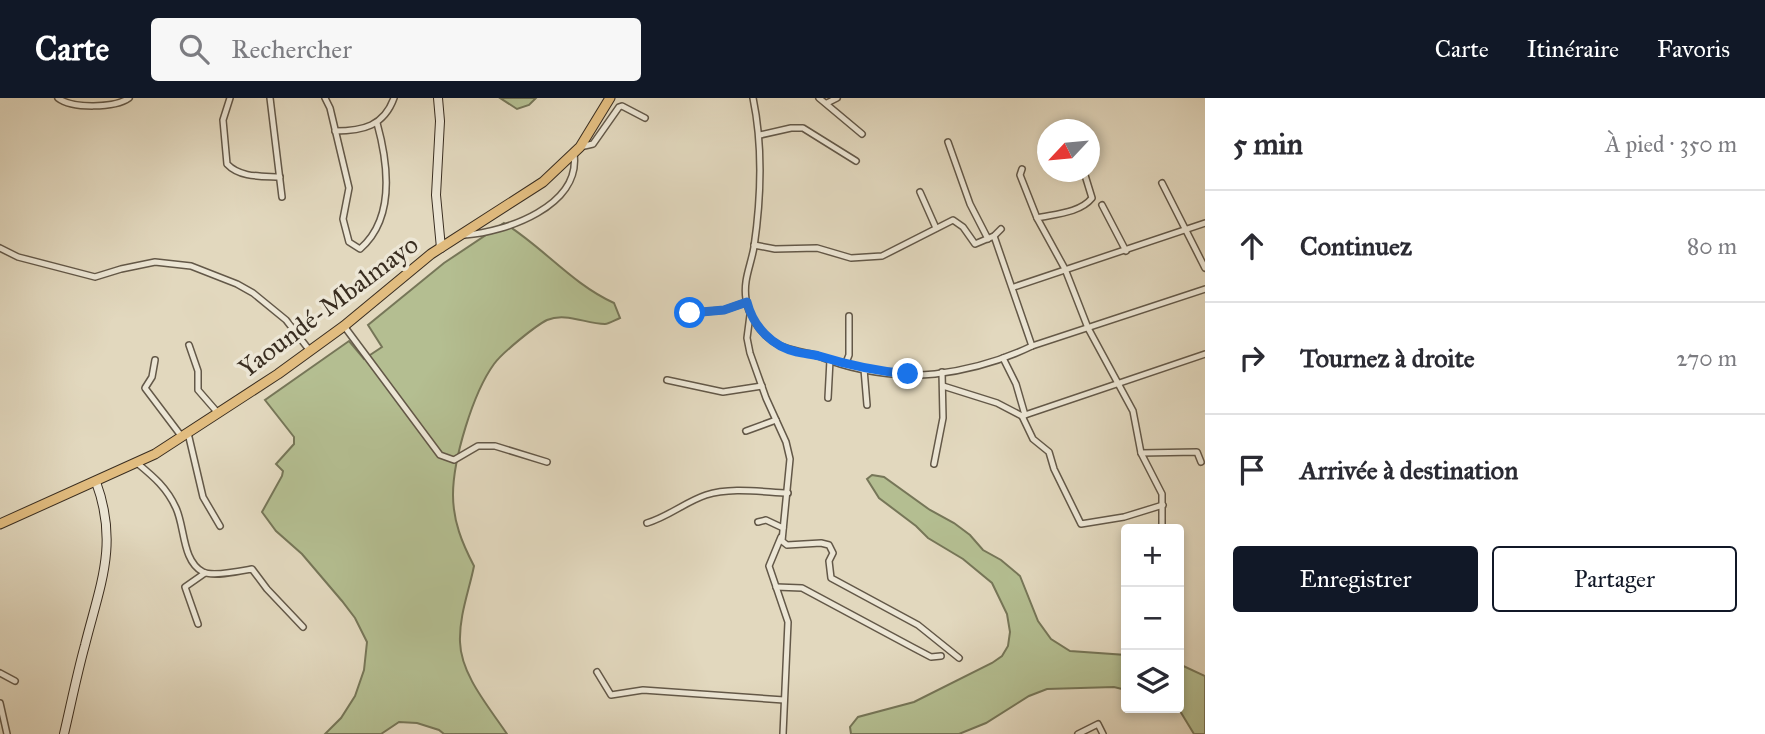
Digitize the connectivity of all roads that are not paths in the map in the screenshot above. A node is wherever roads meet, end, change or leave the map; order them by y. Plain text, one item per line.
1 (58, 98) edge
2 (129, 98) edge
3 (230, 98) edge
4 (270, 98) edge
5 (325, 98) edge
6 (394, 98) edge
7 (438, 98) edge
8 (610, 98) edge
9 (753, 98) edge
10 (819, 98) edge
11 (837, 98) edge
12 (827, 103) junction
13 (645, 118) dead end
14 (377, 123) junction
15 (335, 131) junction
16 (862, 134) dead end
17 (760, 135) junction
18 (948, 142) dead end
19 (577, 151) junction
20 (856, 161) dead end
21 (1021, 169) dead end
22 (280, 177) junction
23 (1087, 182) edge
24 (1162, 183) dead end
25 (920, 192) dead end
26 (282, 197) dead end
27 (1102, 205) dead end
28 (1037, 218) junction
29 (1205, 223) edge
30 (936, 229) junction
31 (1002, 229) dead end
32 (1186, 230) junction
33 (462, 236) junction
34 (991, 237) junction
35 (754, 245) junction
36 (441, 247) junction
37 (0, 248) edge
38 (1126, 251) junction
39 (1205, 268) edge
40 (1065, 269) junction
41 (1205, 286) edge
42 (1014, 287) junction
43 (747, 302) junction
44 (690, 313) dead end
45 (750, 315) junction
46 (849, 316) dead end
47 (344, 326) junction
48 (1088, 328) junction
49 (189, 345) dead end
50 (1032, 346) junction
51 (310, 351) junction
52 (1205, 354) edge
53 (1003, 358) junction
54 (155, 360) dead end
55 (830, 360) junction
56 (845, 365) junction
57 (864, 369) junction
58 (942, 372) junction
59 (667, 380) dead end
60 (1119, 384) junction
61 (762, 386) junction
62 (943, 386) junction
63 (828, 398) dead end
64 (867, 405) dead end
65 (218, 413) junction
66 (1023, 416) junction
67 (776, 420) junction
68 (746, 431) dead end
69 (185, 435) junction
70 (1141, 453) junction
71 (547, 462) dead end
72 (1201, 462) dead end
73 (137, 463) junction
74 (934, 464) dead end
75 (96, 482) junction
76 (788, 493) junction
77 (1163, 505) junction
78 (758, 522) dead end
79 (647, 523) dead end
80 (0, 524) edge
81 (1162, 524) edge
82 (220, 526) dead end
83 (783, 528) junction
84 (781, 537) junction
85 (205, 573) junction
86 (776, 587) junction
87 (198, 624) dead end
88 (303, 627) dead end
89 (941, 656) dead end
90 (959, 658) dead end
91 (597, 672) dead end
92 (0, 673) edge
93 (15, 681) dead end
94 (784, 700) junction
95 (0, 703) edge
96 (7, 734) edge
97 (65, 734) edge
98 (783, 734) edge
99 (1077, 734) edge
100 (1103, 734) edge

1 - 2 street
3 - 22 street
4 - 22 street
5 - 15 street
6 - 14 street
7 - 36 main road
8 - 19 highway, Yaoundé-Mbalmayo
9 - 17 street
10 - 12 street
11 - 12 street
12 - 16 street
13 - 19 street
14 - 15 street
14 - 15 street
17 - 20 street
17 - 35 street
18 - 34 street
19 - 33 highway, Yaoundé-Mbalmayo
19 - 33 street
21 - 28 street
22 - 26 street
23 - 28 street
24 - 32 street
25 - 30 street
27 - 38 street
28 - 40 street
29 - 32 street
30 - 34 street
30 - 35 street
31 - 34 street
32 - 38 street
32 - 39 street
33 - 36 highway, Yaoundé-Mbalmayo
34 - 42 street
35 - 43 street
36 - 47 highway, Yaoundé-Mbalmayo
37 - 51 street
38 - 40 street
40 - 42 street
40 - 48 street
41 - 48 street
42 - 50 street
43 - 44 street
43 - 45 street
45 - 55 street
45 - 61 street
46 - 56 street
47 - 51 highway, Yaoundé-Mbalmayo
47 - 71 street
48 - 50 street
48 - 60 street
49 - 65 street
50 - 53 street
51 - 65 highway, Yaoundé-Mbalmayo
52 - 60 street
53 - 58 street
53 - 66 street
54 - 69 street
55 - 56 street
55 - 63 street
56 - 57 street
57 - 58 street
57 - 64 street
58 - 62 street
59 - 61 street
60 - 66 street
60 - 70 street
61 - 67 street
62 - 66 street
62 - 74 street
65 - 69 highway, Yaoundé-Mbalmayo
66 - 77 street
67 - 68 street
67 - 76 street
69 - 73 highway, Yaoundé-Mbalmayo
69 - 82 street
70 - 72 street
70 - 77 street
73 - 75 highway, Yaoundé-Mbalmayo
73 - 85 street
75 - 80 highway, Yaoundé-Mbalmayo
75 - 97 main road
76 - 79 street
76 - 83 street
77 - 81 street
78 - 83 street
83 - 84 street
84 - 86 street
84 - 90 street
85 - 87 street
85 - 88 street
86 - 89 street
86 - 94 street
91 - 94 street
92 - 93 street
94 - 98 street
95 - 96 street
99 - 100 street

